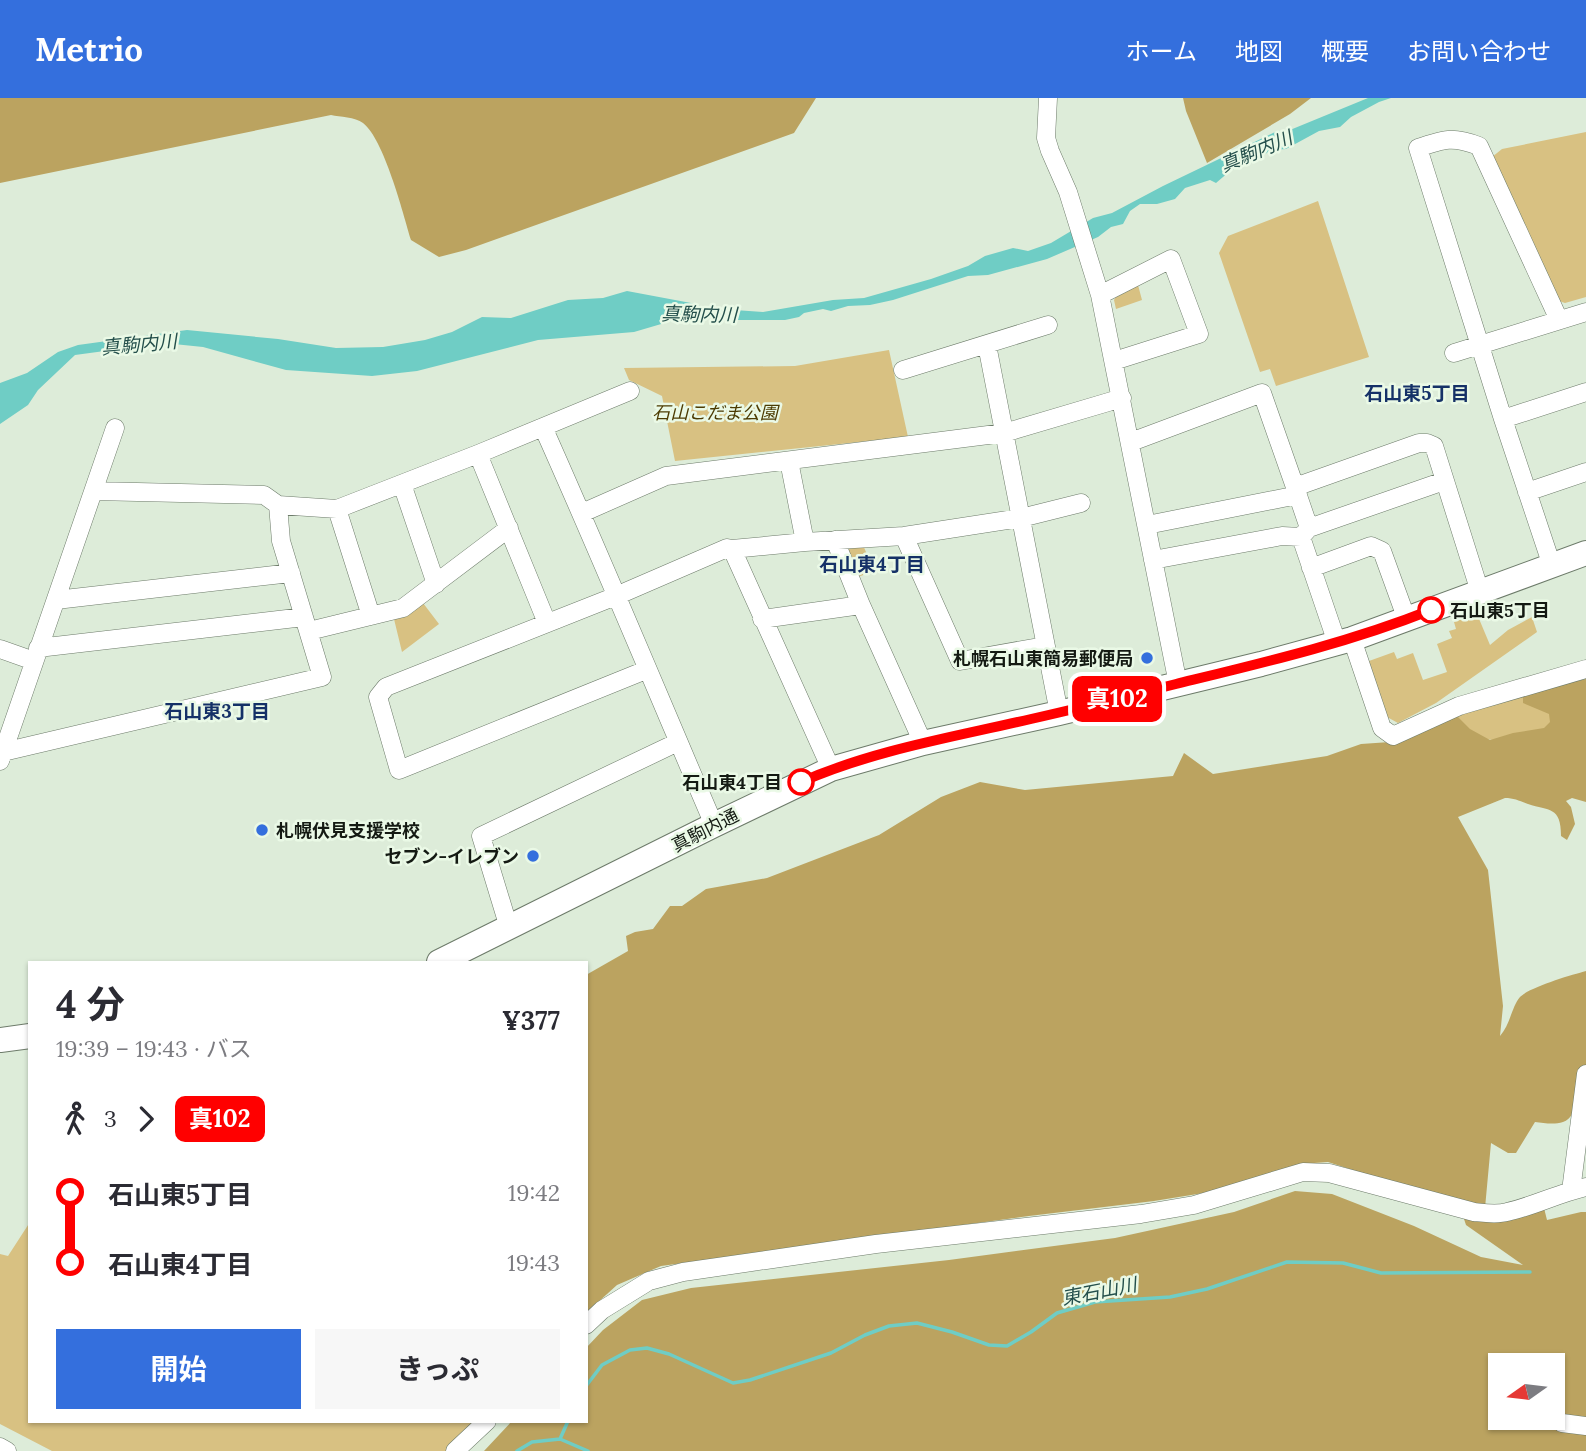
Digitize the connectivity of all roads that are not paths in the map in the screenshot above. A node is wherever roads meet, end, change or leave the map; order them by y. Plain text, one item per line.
1 (1048, 98) edge
2 (1099, 290) junction
3 (1586, 312) edge
4 (1559, 320) junction
5 (1048, 325) dead end
6 (987, 345) junction
7 (1480, 345) junction
8 (1454, 353) dead end
9 (1114, 361) junction
10 (903, 370) dead end
11 (630, 391) dead end
12 (1586, 392) edge
13 (1122, 398) junction
14 (1503, 419) junction
15 (543, 427) junction
16 (115, 428) dead end
17 (1004, 433) junction
18 (1130, 443) junction
19 (478, 454) junction
20 (789, 461) junction
21 (1586, 472) edge
22 (1444, 481) junction
23 (402, 484) junction
24 (94, 491) junction
25 (1296, 491) junction
26 (1527, 492) junction
27 (1081, 503) dead end
28 (278, 505) junction
29 (337, 509) junction
30 (582, 513) junction
31 (1021, 518) junction
32 (1147, 525) junction
33 (509, 528) junction
34 (1305, 533) junction
35 (904, 536) junction
36 (835, 540) junction
37 (805, 542) junction
38 (732, 549) junction
39 (1586, 553) edge
40 (1153, 561) junction
41 (1552, 566) junction
42 (1311, 568) junction
43 (291, 573) junction
44 (436, 584) junction
45 (1480, 592) junction
46 (616, 596) junction
47 (56, 600) junction
48 (861, 605) junction
49 (371, 616) junction
50 (762, 619) junction
51 (1407, 620) junction
52 (547, 623) junction
53 (307, 624) junction
54 (1345, 641) junction
55 (1045, 646) junction
56 (0, 649) edge
57 (36, 655) junction
58 (1586, 668) edge
59 (646, 670) junction
60 (1178, 684) junction
61 (1059, 713) junction
62 (678, 742) junction
63 (923, 743) junction
64 (2, 756) edge
65 (831, 769) junction
66 (714, 825) junction
67 (509, 928) junction
68 (441, 961) edge
69 (28, 1035) edge
70 (0, 1040) edge
71 (1586, 1074) edge
72 (1579, 1189) edge
73 (588, 1323) edge
74 (484, 1423) edge
75 (1565, 1423) edge
76 (1586, 1426) edge
77 (0, 1447) edge
78 (7, 1451) edge
79 (455, 1451) edge

1 - 2 street
2 - 9 street
2 - 9 street
3 - 4 street
4 - 7 street
4 - 7 street
5 - 6 street
6 - 10 street
6 - 17 street
7 - 8 street
7 - 14 street
9 - 13 street
11 - 15 street
12 - 14 street
13 - 17 street
13 - 18 street
14 - 26 street
15 - 19 street
15 - 30 street
16 - 24 street
17 - 20 street
17 - 31 street
18 - 25 street
18 - 32 street
19 - 23 street
19 - 33 street
20 - 30 street
20 - 37 street
21 - 26 street
22 - 25 street
22 - 34 street
22 - 45 street
23 - 29 street
23 - 44 street
24 - 28 street
24 - 47 street
25 - 32 street
25 - 34 street
26 - 41 street
27 - 31 street
28 - 29 street
28 - 43 street
29 - 49 street
30 - 46 street
31 - 35 street
31 - 55 street
32 - 40 street
33 - 44 street
33 - 52 street
34 - 40 street
34 - 42 street
35 - 36 street
35 - 55 street
36 - 37 street
36 - 48 street
37 - 38 street
38 - 46 street
38 - 50 street
39 - 41 highway, 真駒内通
40 - 60 street
41 - 45 highway, 真駒内通
42 - 51 street
42 - 54 street
43 - 47 street
43 - 53 street
44 - 49 street
45 - 51 highway, 真駒内通
46 - 52 street
46 - 59 street
47 - 57 street
48 - 50 street
48 - 63 street
49 - 53 street
50 - 65 street
51 - 54 highway, 真駒内通
52 - 59 street
53 - 57 street
53 - 64 street
54 - 58 street
54 - 60 highway, 真駒内通
55 - 61 street
56 - 57 street
57 - 64 street
59 - 62 street
60 - 61 highway, 真駒内通
61 - 63 highway, 真駒内通
62 - 66 street
62 - 67 street
63 - 65 highway, 真駒内通
65 - 66 highway, 真駒内通
66 - 67 highway, 真駒内通
67 - 68 highway, 真駒内通
69 - 70 highway
71 - 72 street
72 - 73 street
74 - 79 street
75 - 76 street
77 - 78 street

